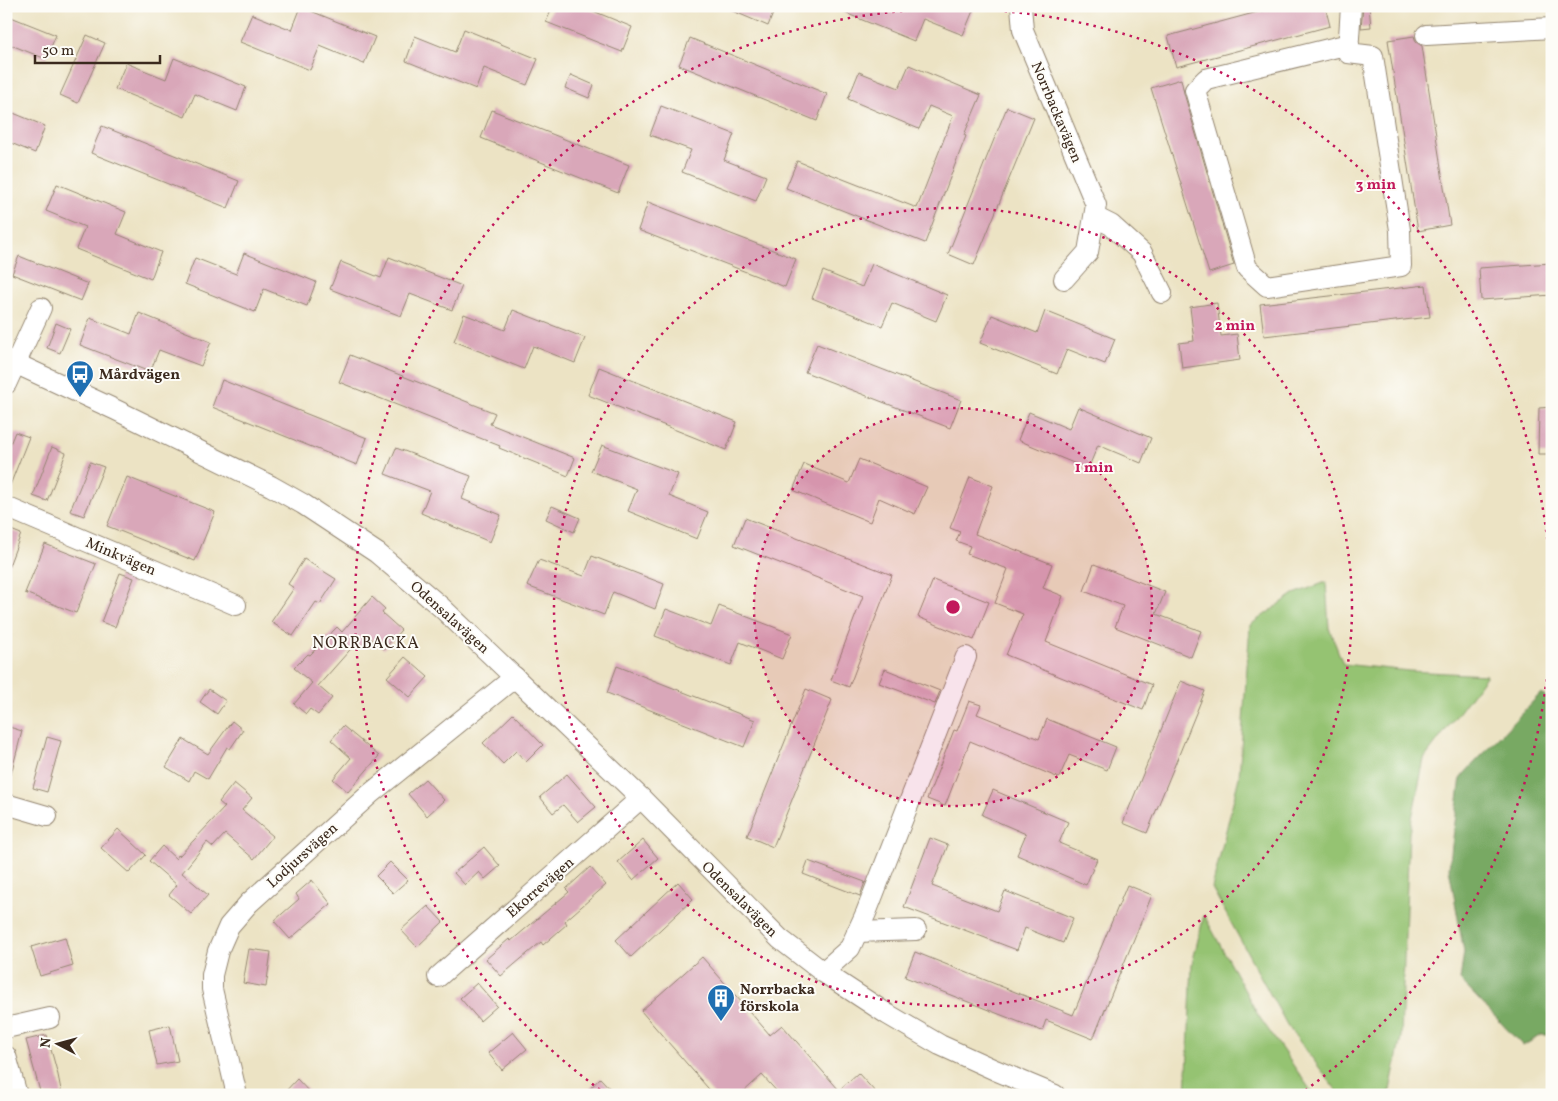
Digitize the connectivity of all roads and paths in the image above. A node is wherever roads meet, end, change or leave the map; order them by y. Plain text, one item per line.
1 (1021, 6) edge
2 (1351, 6) edge
3 (1552, 28) edge
4 (1426, 34) dead end
5 (1349, 44) junction
6 (1095, 217) junction
7 (1064, 279) dead end
8 (1162, 293) dead end
9 (41, 308) dead end
10 (11, 361) edge
11 (6, 384) edge
12 (6, 507) edge
13 (236, 605) dead end
14 (966, 657) dead end
15 (515, 677) junction
16 (642, 798) junction
17 (6, 804) edge
18 (47, 816) dead end
19 (916, 930) dead end
20 (857, 932) junction
21 (823, 972) junction
22 (438, 977) dead end
23 (50, 1018) dead end
24 (6, 1028) edge
25 (6, 1056) edge
26 (17, 1095) edge
27 (237, 1095) edge
28 (1055, 1095) edge

1 - 6 street, Norrbackavägen
2 - 5 street
3 - 4 street
5 - 5 street
6 - 7 street, Norrbackavägen
6 - 8 street
9 - 10 street
10 - 11 street
10 - 15 street, Odensalavägen
12 - 13 street, Minkvägen
14 - 20 street
15 - 16 street, Odensalavägen
15 - 27 street, Lodjursvägen
16 - 21 street, Odensalavägen
16 - 22 street, Ekorrevägen
17 - 18 street
19 - 20 street
20 - 21 street
21 - 28 street, Odensalavägen
23 - 24 street
25 - 26 street

